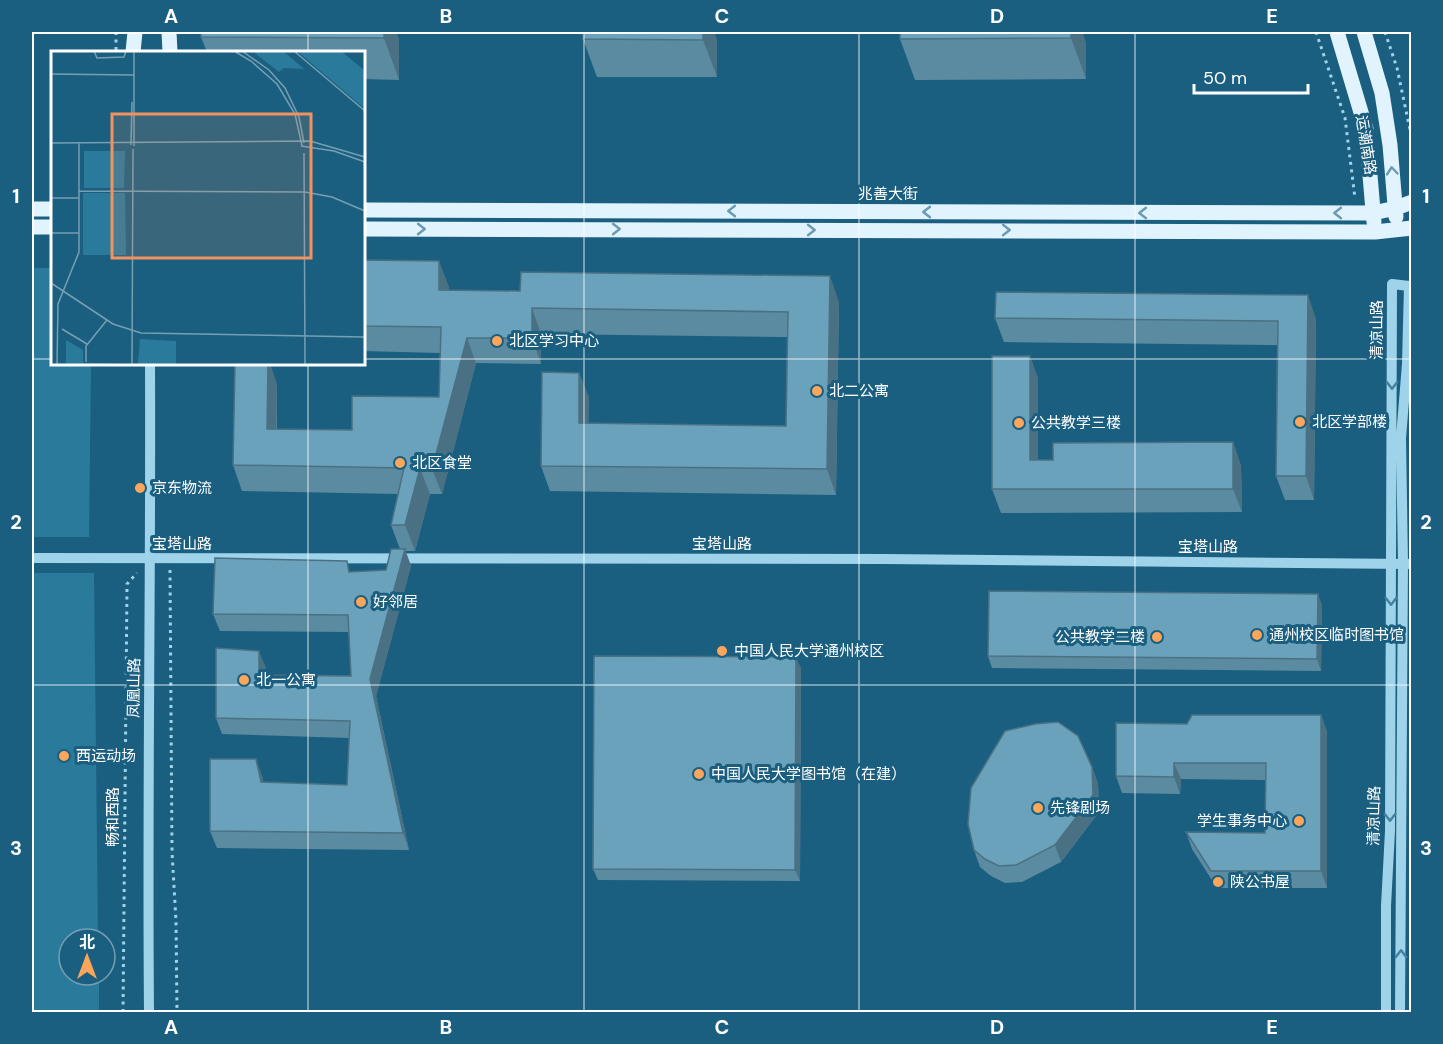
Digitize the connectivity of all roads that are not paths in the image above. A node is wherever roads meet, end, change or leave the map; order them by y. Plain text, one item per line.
1 (135, 32) edge
2 (168, 32) edge
3 (1337, 32) edge
4 (1364, 32) edge
5 (133, 51) edge
6 (170, 51) edge
7 (1412, 202) edge
8 (1396, 208) junction
9 (32, 209) edge
10 (51, 209) edge
11 (364, 210) edge
12 (1365, 213) junction
13 (32, 227) edge
14 (51, 227) edge
15 (364, 228) edge
16 (1404, 229) edge
17 (1375, 232) junction
18 (150, 364) edge
19 (32, 558) edge
20 (150, 559) junction
21 (1391, 563) junction
22 (1407, 563) edge
23 (149, 1012) edge
24 (1386, 1012) edge
25 (1400, 1012) edge

1 - 5 main road
2 - 6 main road
3 - 12 main road, 运潮南路
8 -> 4 main road, 运潮南路
7 - 8 main road, 兆善大街
8 - 12 main road, 兆善大街
8 - 16 main road, 运潮南路
9 - 10 main road
12 -> 11 main road, 兆善大街
12 - 17 main road, 运潮南路
13 - 14 main road
15 -> 17 main road
16 - 17 main road
18 - 20 street, 凤凰山路
19 - 20 street, 宝塔山路
20 - 21 street, 宝塔山路
20 - 23 street, 凤凰山路
21 - 22 street, 宝塔山路
22 -> 21 street, 清凉山路
21 -> 24 street, 清凉山路
25 -> 22 street, 清凉山路

